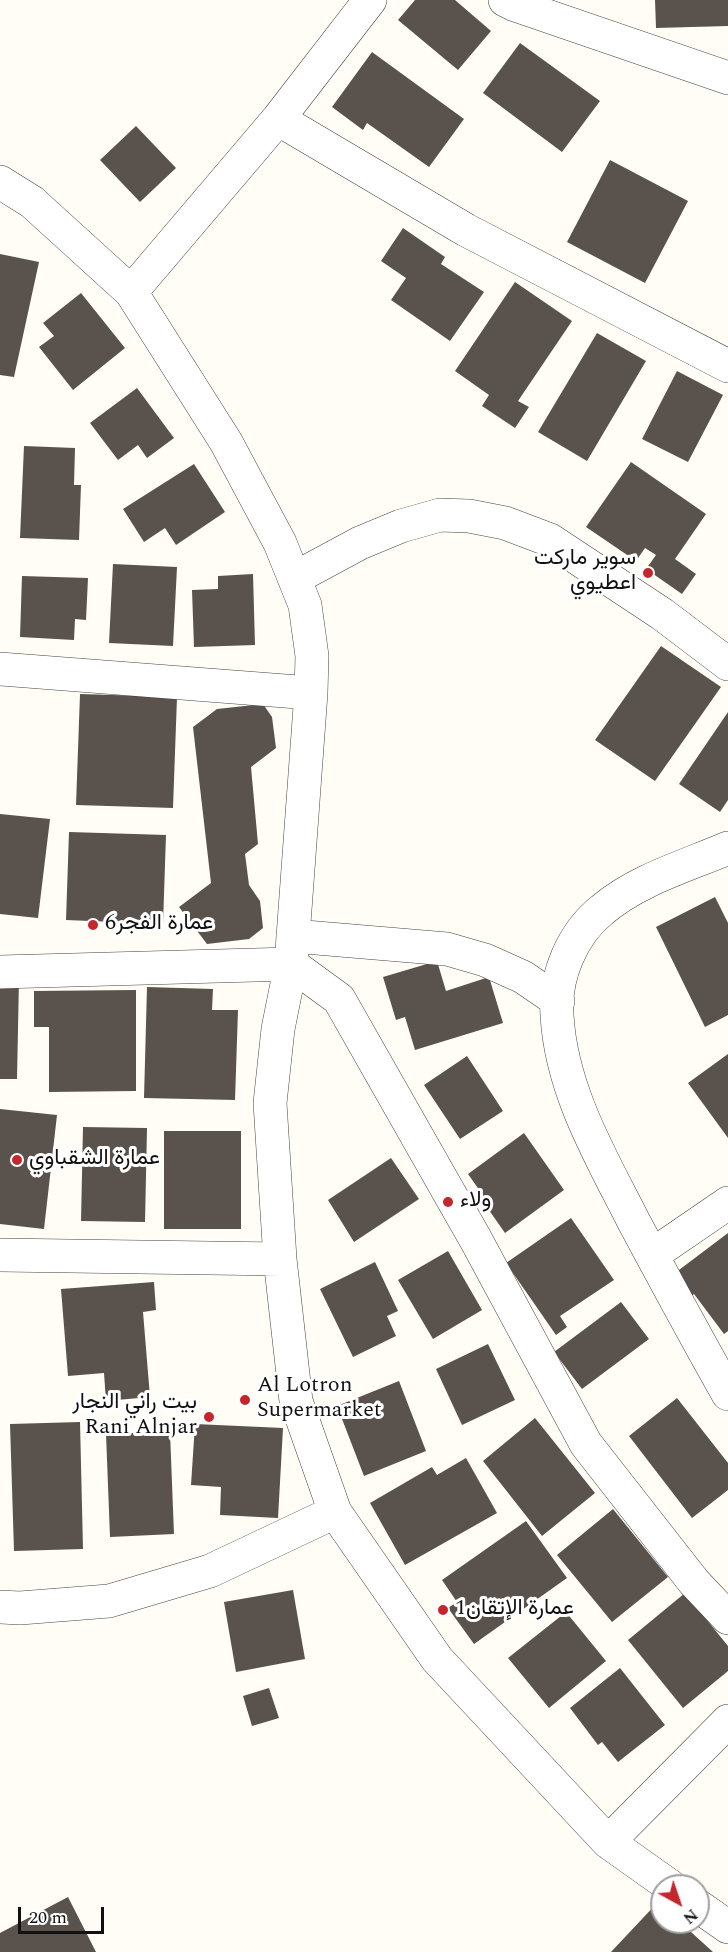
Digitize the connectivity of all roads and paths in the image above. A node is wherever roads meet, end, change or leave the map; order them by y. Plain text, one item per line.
1 (370, 0) edge
2 (505, 0) edge
3 (728, 78) edge
4 (278, 119) junction
5 (0, 182) edge
6 (131, 292) junction
7 (728, 366) edge
8 (295, 578) junction
9 (728, 664) edge
10 (0, 669) edge
11 (311, 693) junction
12 (728, 848) edge
13 (292, 950) junction
14 (0, 972) edge
15 (558, 1001) junction
16 (728, 1203) edge
17 (0, 1255) edge
18 (652, 1255) junction
19 (280, 1259) junction
20 (728, 1394) edge
21 (335, 1512) junction
22 (0, 1607) edge
23 (728, 1618) edge
24 (728, 1721) edge
25 (608, 1842) junction
26 (653, 1874) edge
27 (710, 1914) edge
28 (728, 1927) edge

1 - 4 street
2 - 3 street
4 - 6 street
4 - 7 street
5 - 6 street
6 - 8 street
8 - 9 street
8 - 11 street
10 - 11 street
11 - 13 street
12 - 15 street
13 - 14 street
13 - 15 street
13 - 19 street
13 - 23 street
15 - 18 street
16 - 18 street
17 - 19 street
18 - 20 street
19 - 21 street
21 - 22 street
21 - 25 street
24 - 25 street
25 - 26 street
27 - 28 street

